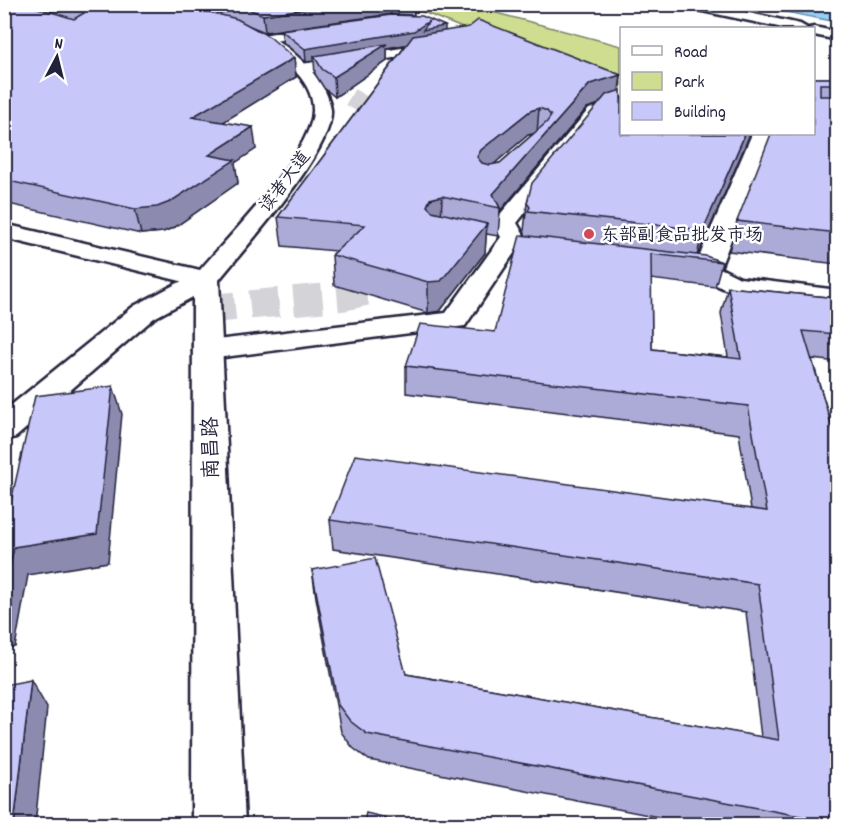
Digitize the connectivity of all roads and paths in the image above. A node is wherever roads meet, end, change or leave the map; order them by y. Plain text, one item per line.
1 (688, 4) edge
2 (337, 27) edge
3 (795, 27) edge
4 (238, 29) edge
5 (815, 31) edge
6 (837, 36) edge
7 (454, 37) edge
8 (262, 39) junction
9 (302, 69) junction
10 (620, 104) edge
11 (762, 135) edge
12 (4, 231) edge
13 (647, 264) edge
14 (706, 271) junction
15 (206, 279) junction
16 (837, 298) edge
17 (208, 350) junction
18 (4, 429) edge
19 (218, 825) edge

1 - 3 street
2 - 8 street
4 - 8 street, 读者大道
5 - 6 street
7 - 9 street
8 - 9 street, 读者大道
9 - 15 street, 读者大道
10 - 17 street
11 - 14 street
12 - 15 street
13 - 14 street
14 - 16 street
15 - 17 street, 南昌路
15 - 18 street
17 - 19 street, 南昌路

